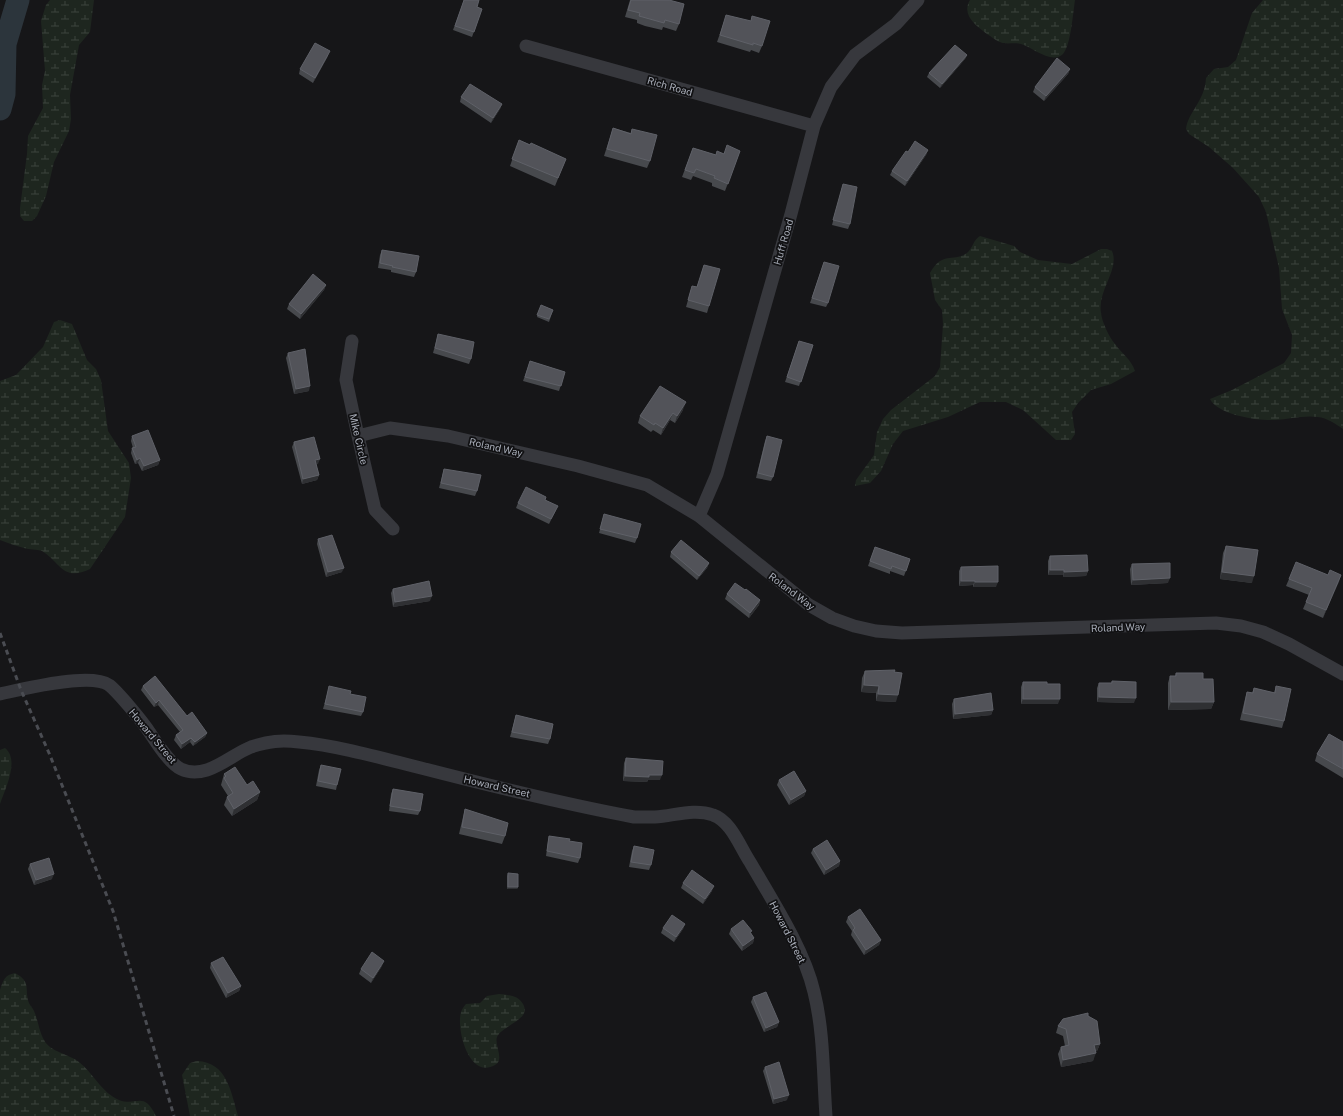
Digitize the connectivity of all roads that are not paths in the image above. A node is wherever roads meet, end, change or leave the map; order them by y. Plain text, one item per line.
1 (918, 0) edge
2 (526, 46) dead end
3 (814, 126) junction
4 (352, 341) dead end
5 (358, 436) junction
6 (699, 516) junction
7 (393, 529) dead end
8 (1343, 674) edge
9 (0, 694) edge
10 (826, 1116) edge

1 - 3 street, Huff Road
2 - 3 street, Rich Road
3 - 6 street, Huff Road
4 - 5 street, Mike Circle
5 - 6 street, Roland Way
5 - 7 street, Mike Circle
6 - 8 street, Roland Way
9 - 10 street, Howard Street

